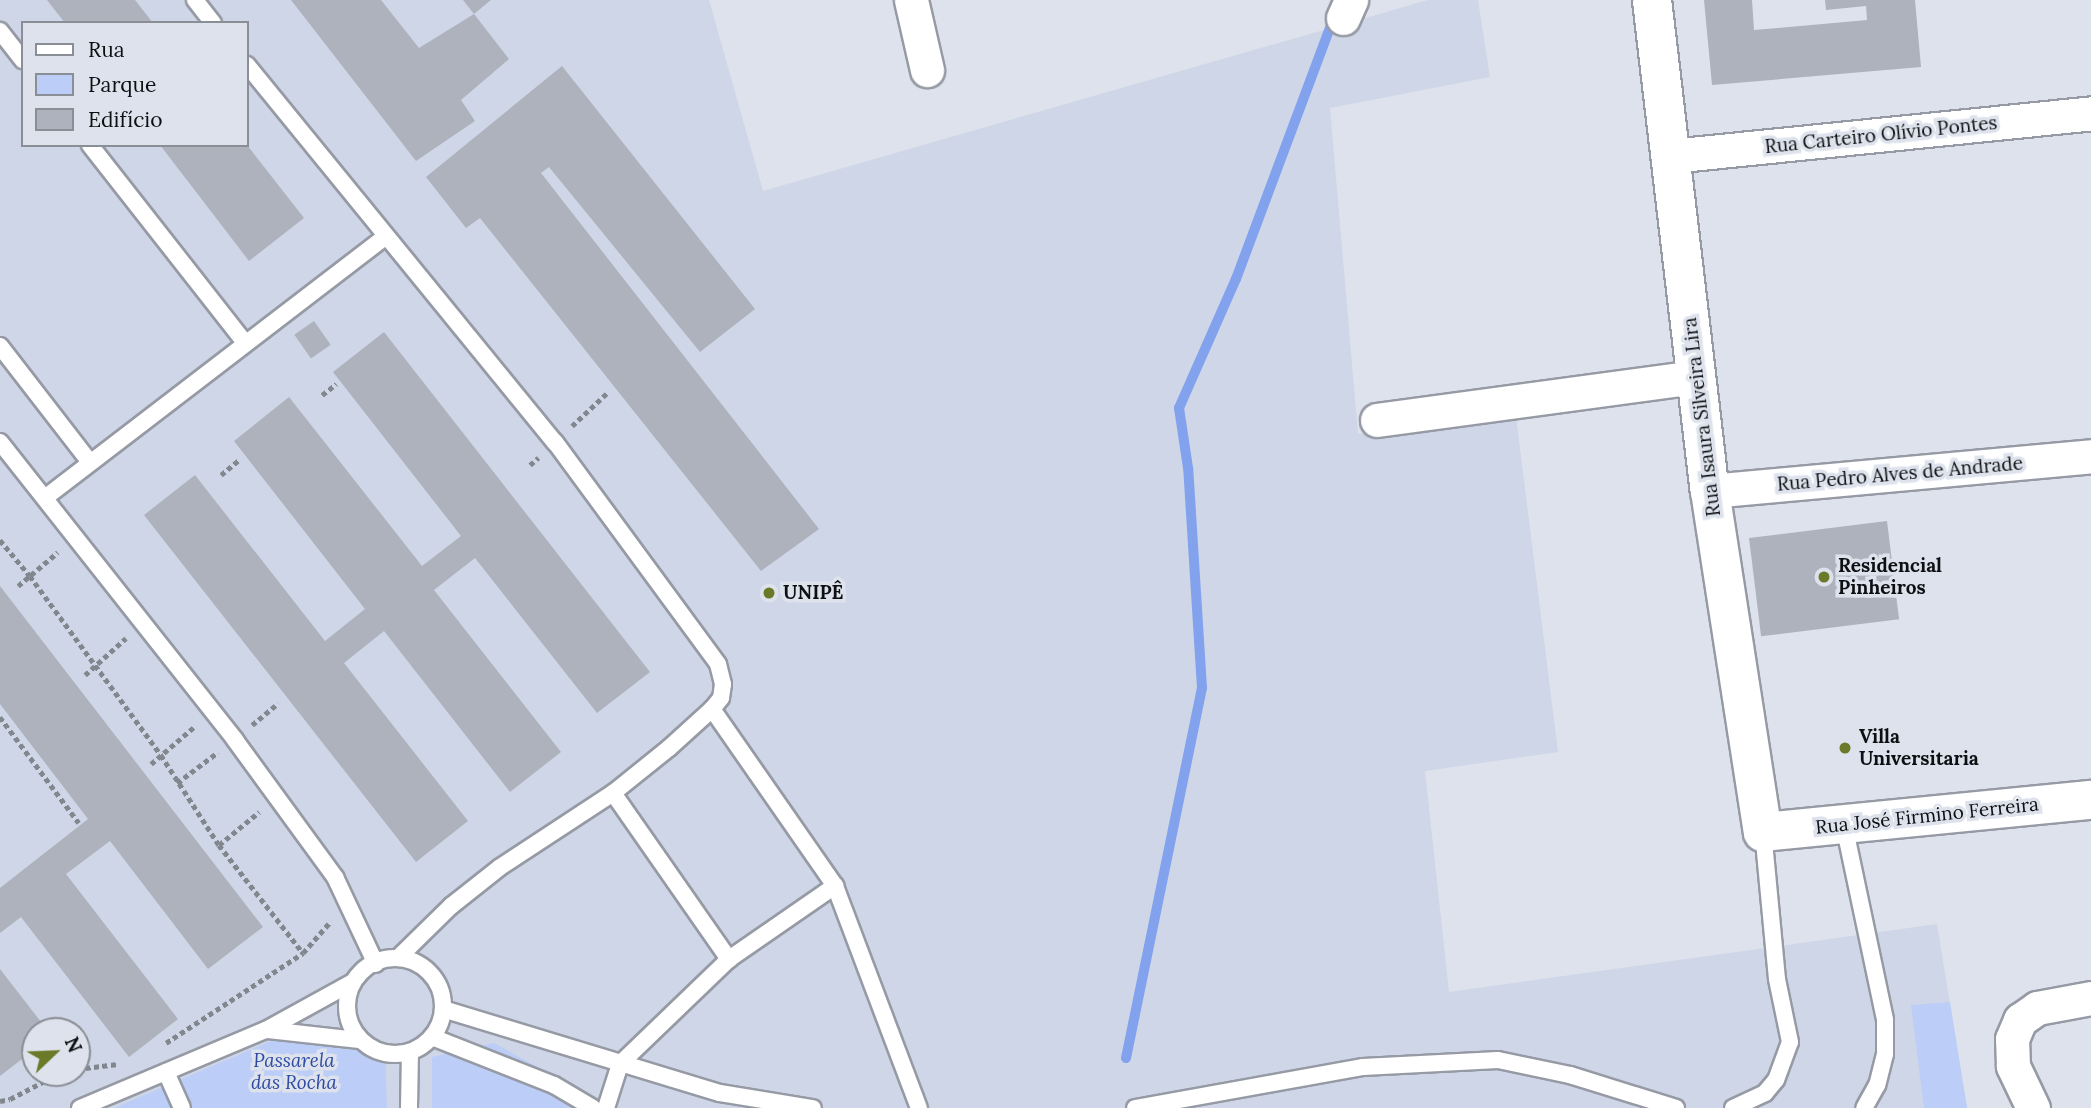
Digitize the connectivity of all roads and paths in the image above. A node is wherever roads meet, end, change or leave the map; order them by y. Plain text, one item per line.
1 (195, 0) edge
2 (911, 0) edge
3 (1652, 0) edge
4 (211, 21) edge
5 (0, 31) edge
6 (21, 57) edge
7 (248, 66) edge
8 (927, 70) dead end
9 (2091, 113) edge
10 (92, 147) edge
11 (1671, 156) junction
12 (385, 237) junction
13 (245, 343) junction
14 (0, 346) edge
15 (1696, 377) junction
16 (336, 384) dead end
17 (322, 395) dead end
18 (1377, 420) dead end
19 (0, 442) edge
20 (2091, 456) edge
21 (239, 460) dead end
22 (89, 461) junction
23 (221, 475) dead end
24 (1710, 491) junction
25 (46, 497) junction
26 (0, 540) edge
27 (66, 545) dead end
28 (30, 576) junction
29 (18, 586) dead end
30 (134, 631) dead end
31 (96, 665) junction
32 (85, 674) dead end
33 (712, 709) junction
34 (0, 717) edge
35 (204, 719) dead end
36 (161, 755) junction
37 (151, 764) dead end
38 (613, 793) junction
39 (2091, 800) edge
40 (79, 823) dead end
41 (1844, 825) junction
42 (1763, 832) junction
43 (835, 886) junction
44 (339, 911) dead end
45 (303, 953) junction
46 (399, 957) junction
47 (729, 959) junction
48 (376, 964) junction
49 (351, 983) junction
50 (2081, 999) edge
51 (443, 1009) junction
52 (266, 1030) junction
53 (432, 1037) junction
54 (359, 1040) junction
55 (160, 1047) dead end
56 (410, 1052) junction
57 (126, 1063) dead end
58 (620, 1064) junction
59 (91, 1067) edge
60 (166, 1072) junction
61 (33, 1087) edge
62 (0, 1101) edge
63 (80, 1108) edge
64 (182, 1108) edge
65 (409, 1108) edge
66 (593, 1108) edge
67 (606, 1108) edge
68 (813, 1108) edge
69 (919, 1108) edge
70 (1135, 1108) edge
71 (1676, 1108) edge
72 (1734, 1108) edge
73 (1864, 1108) edge
74 (2033, 1108) edge

1 - 4 lane
2 - 8 street
3 - 11 main road, Rua Isaura Silveira Lira
5 - 6 lane
7 - 12 lane
9 - 11 street, Rua Carteiro Olívio Pontes
10 - 13 lane
11 - 15 main road, Rua Isaura Silveira Lira
12 - 13 lane
12 - 33 lane
13 - 22 lane
14 - 22 lane
15 - 18 street
15 - 24 main road, Rua Isaura Silveira Lira
16 - 17 path
19 - 25 lane
20 - 24 street, Rua Pedro Alves de Andrade
21 - 23 path
22 - 25 lane
24 - 42 main road, Rua Isaura Silveira Lira
25 - 48 lane
26 - 28 path
27 - 28 path
28 - 29 path
28 - 31 path
30 - 31 path
31 - 32 path
31 - 36 path
33 - 38 lane
33 - 43 lane
34 - 40 path
35 - 36 path
36 - 37 path
36 - 45 path
38 - 46 lane
38 - 47 lane
39 - 41 main road, Rua José Firmino Ferreira
41 - 42 main road, Rua José Firmino Ferreira
41 - 73 lane
42 - 72 lane
43 - 47 lane
43 - 69 lane
44 - 45 path
45 - 55 path
46 - 48 lane
46 - 51 lane
47 - 58 lane
48 - 49 lane
49 - 52 lane
49 - 54 lane
50 - 74 street
51 - 53 lane
51 - 58 lane
52 - 54 lane
52 - 60 lane
53 - 56 lane
53 - 66 lane
54 - 56 lane
56 - 65 lane
57 - 59 path
58 - 67 lane
58 - 68 lane
60 - 63 lane
60 - 64 lane
61 - 62 path
70 - 71 lane

